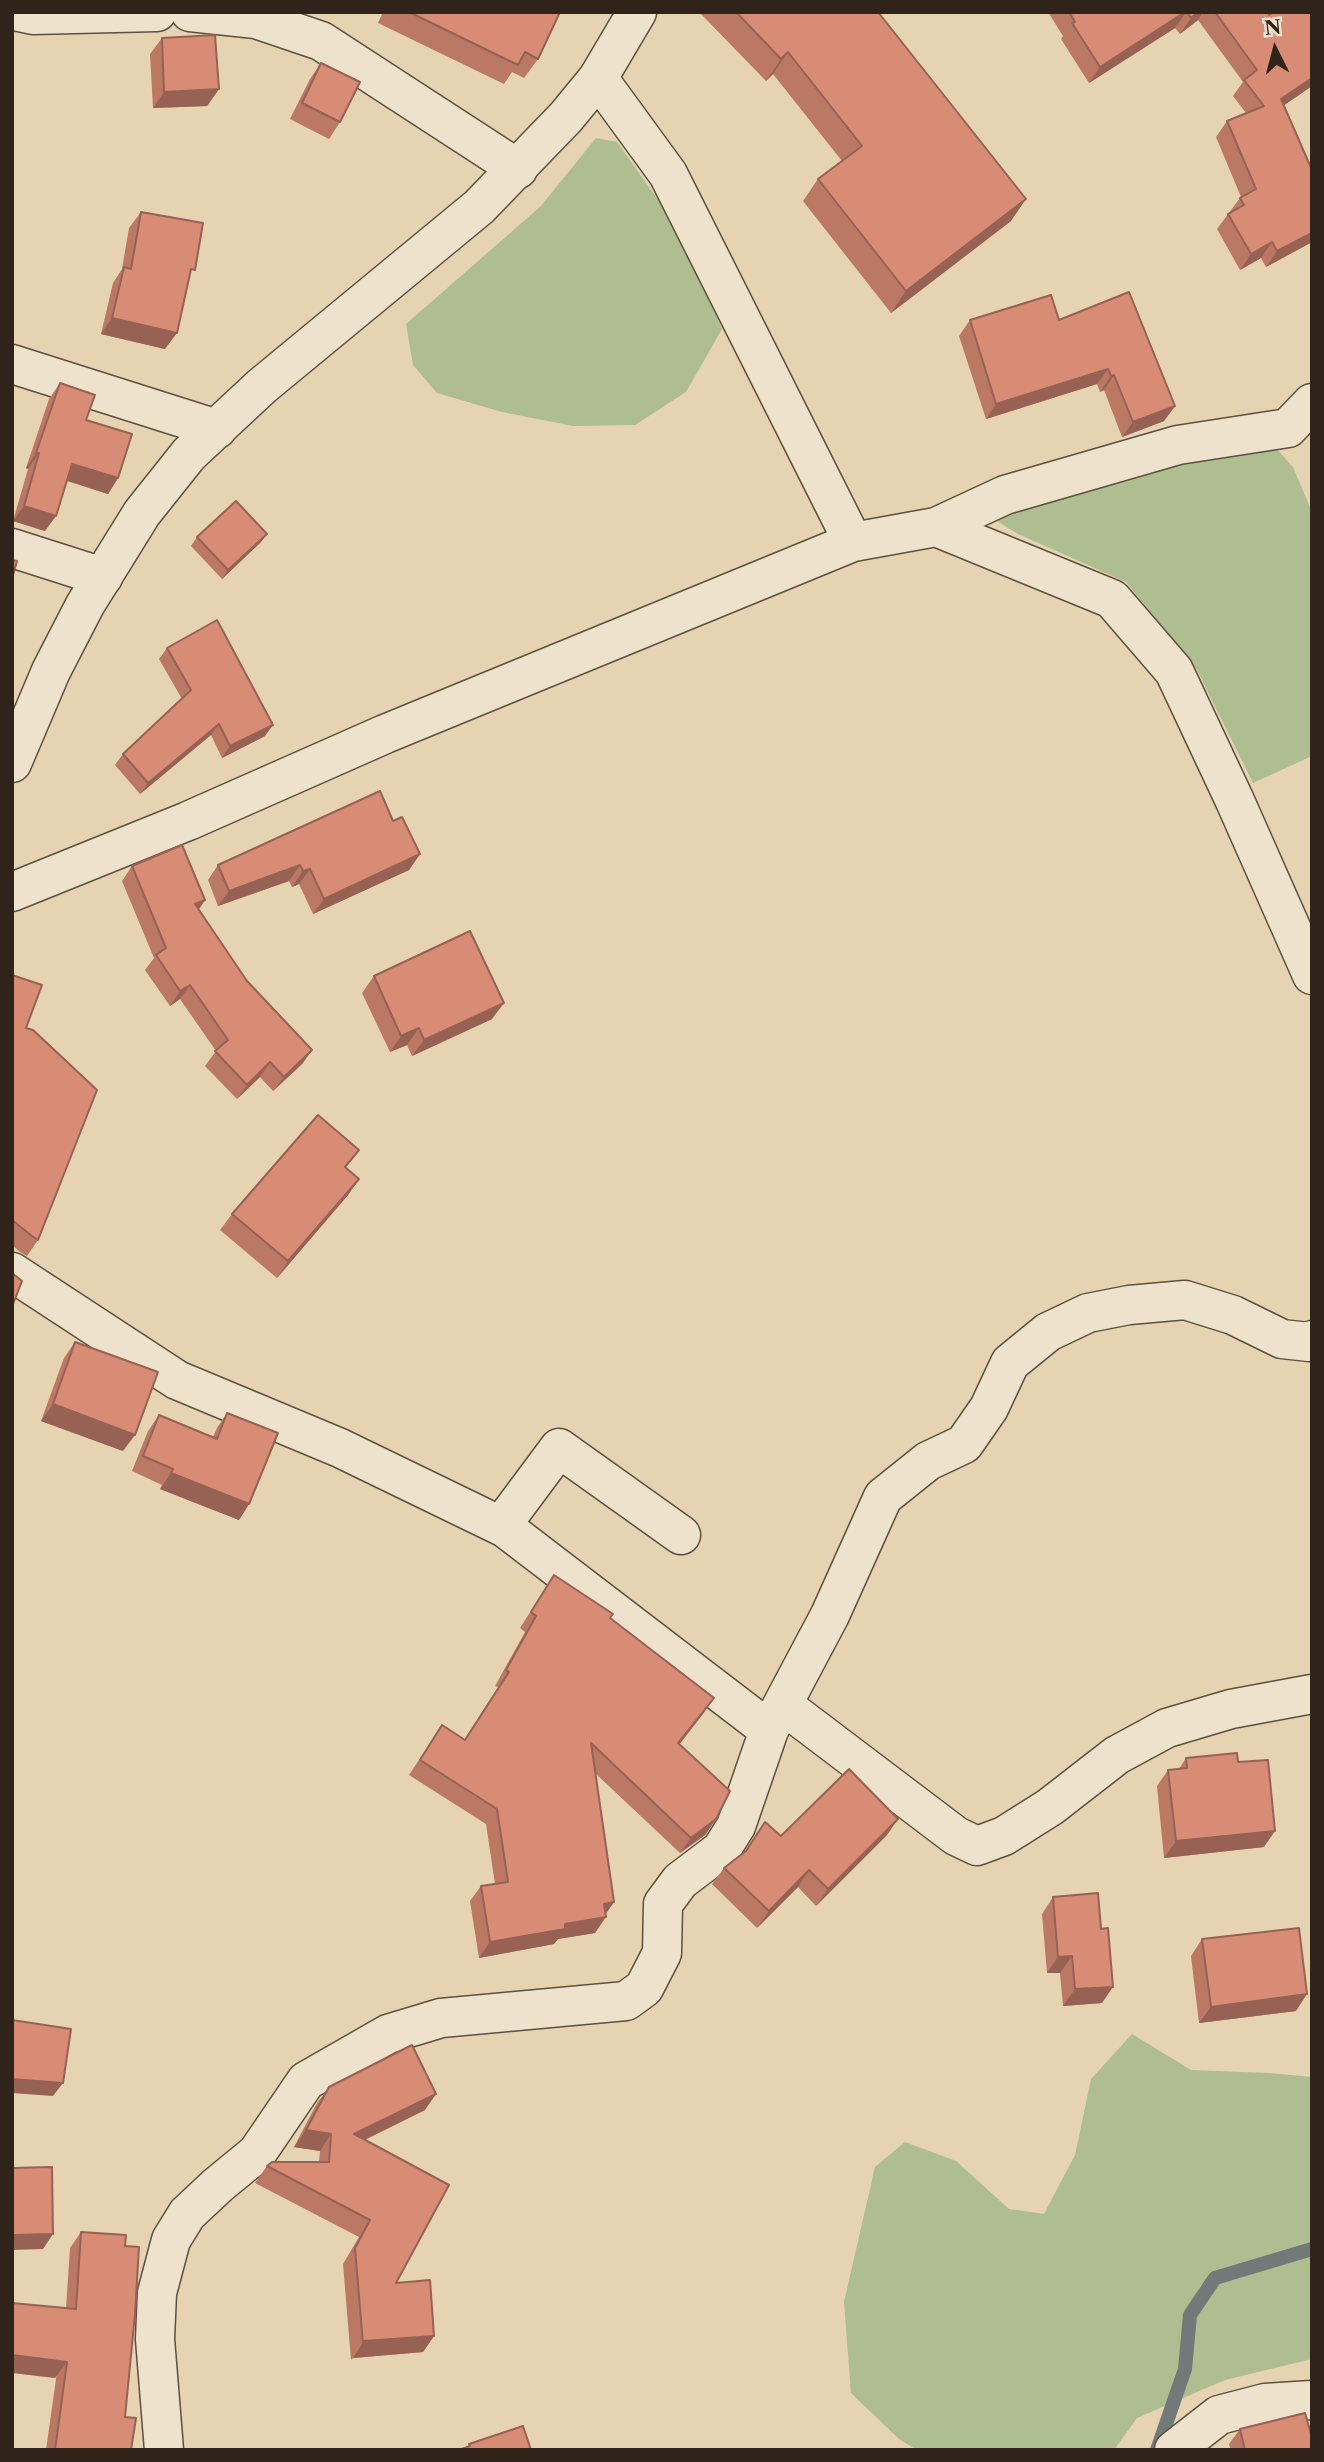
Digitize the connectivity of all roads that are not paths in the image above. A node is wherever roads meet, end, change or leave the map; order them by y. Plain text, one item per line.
1 (19, 12) edge
2 (157, 12) edge
3 (190, 12) edge
4 (637, 12) edge
5 (598, 78) junction
6 (518, 169) junction
7 (12, 363) edge
8 (1312, 403) edge
9 (217, 429) junction
10 (936, 527) junction
11 (853, 542) junction
12 (12, 548) edge
13 (103, 577) junction
14 (12, 763) edge
15 (12, 892) edge
16 (1312, 975) edge
17 (12, 1272) edge
18 (1312, 1339) edge
19 (501, 1526) junction
20 (681, 1535) dead end
21 (1312, 1694) edge
22 (776, 1718) junction
23 (1312, 2400) edge
24 (164, 2450) edge
25 (1174, 2450) edge

1 - 2 street
3 - 6 street
4 - 5 street
5 - 6 street
5 - 11 street
6 - 9 street
7 - 9 street
8 - 10 street
9 - 13 street
10 - 11 street
10 - 16 street
11 - 15 street
12 - 13 street
13 - 14 street
17 - 19 street
18 - 22 street
19 - 20 street
19 - 22 street
21 - 22 street
22 - 24 street
23 - 25 street

